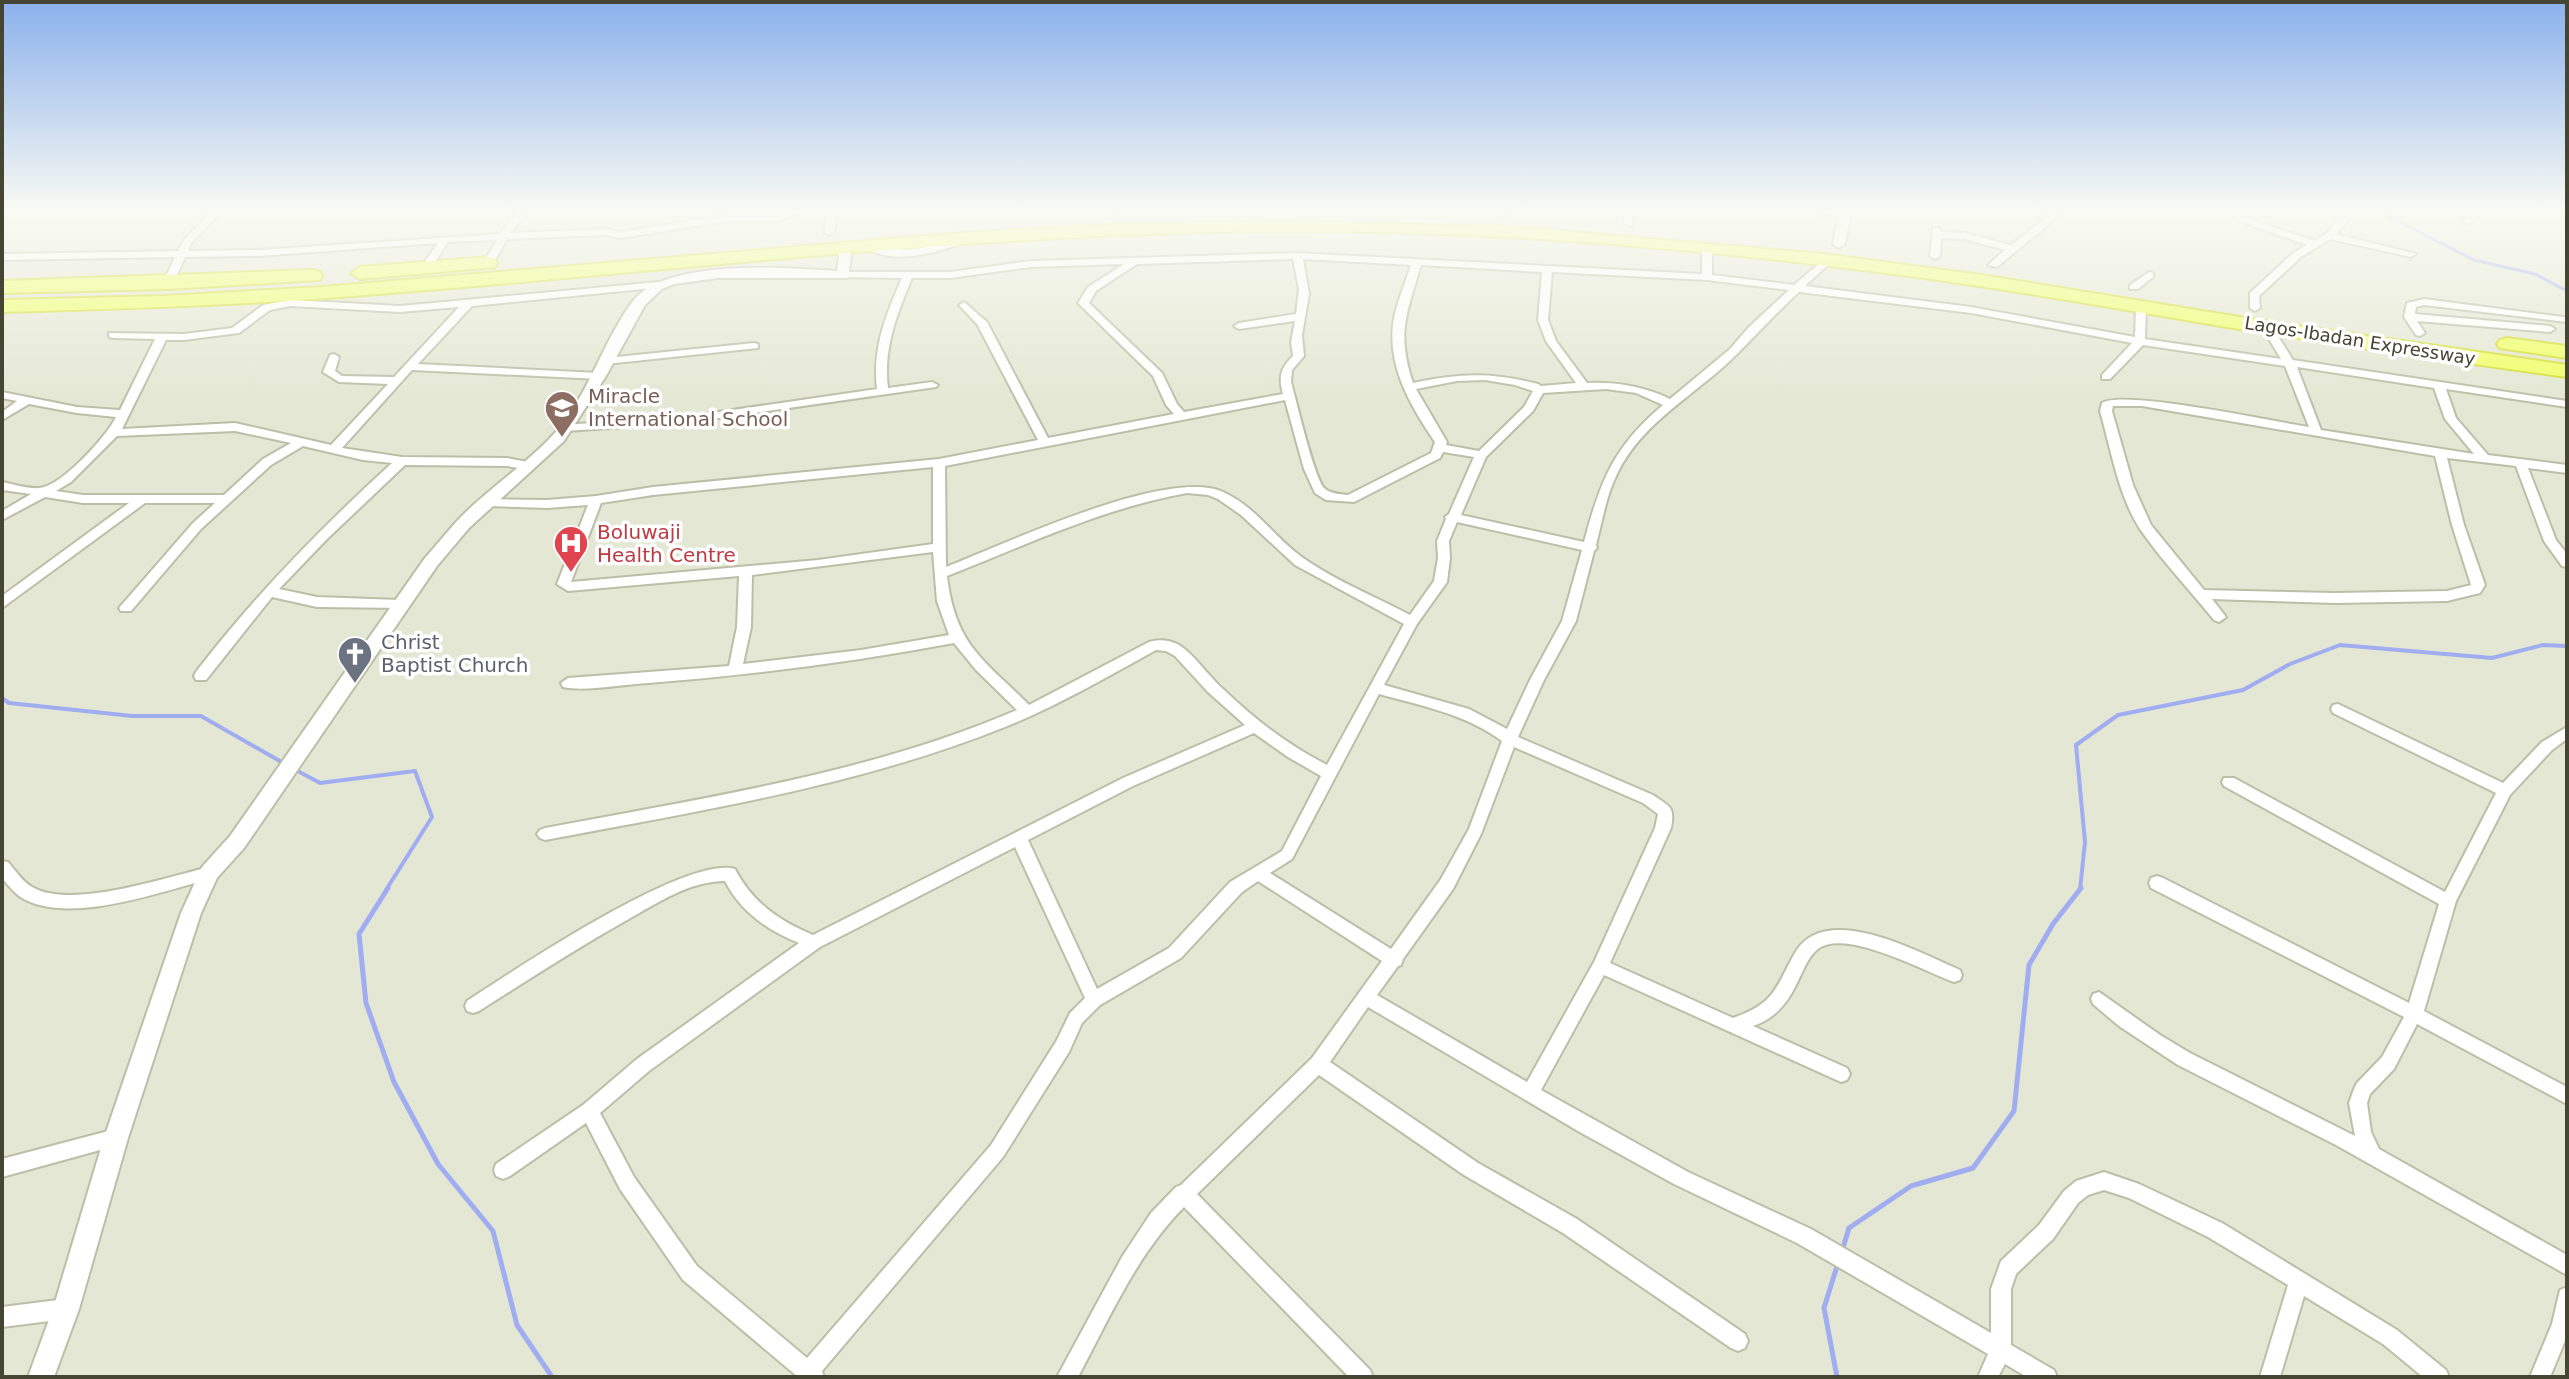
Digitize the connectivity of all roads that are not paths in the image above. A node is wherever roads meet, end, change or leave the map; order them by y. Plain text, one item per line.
1 (171, 275) edge
2 (284, 275) edge
3 (504, 275) edge
4 (734, 275) edge
5 (867, 275) edge
6 (918, 275) edge
7 (1082, 275) edge
8 (1103, 275) edge
9 (1302, 275) edge
10 (1413, 275) edge
11 (1546, 275) edge
12 (1678, 275) edge
13 (1812, 275) edge
14 (1941, 275) edge
15 (2089, 275) edge
16 (2277, 275) edge
17 (912, 276) junction
18 (1707, 277) joint
19 (1087, 282) junction
20 (168, 283) junction
21 (659, 285) junction
22 (2, 287) edge
23 (1800, 287) junction
24 (469, 302) junction
25 (964, 305) dead end
26 (2, 306) edge
27 (2141, 307) junction
28 (2255, 308) junction
29 (2511, 313) junction
30 (1300, 317) junction
31 (2564, 320) dead end
32 (2415, 325) junction
33 (1239, 326) dead end
34 (2267, 327) junction
35 (2534, 328) junction
36 (2550, 329) dead end
37 (113, 335) dead end
38 (162, 336) junction
39 (2140, 341) junction
40 (754, 346) dead end
41 (2567, 352) edge
42 (334, 357) dead end
43 (2290, 364) junction
44 (412, 367) junction
45 (602, 368) junction
46 (2567, 371) edge
47 (2106, 377) dead end
48 (398, 381) junction
49 (932, 385) dead end
50 (1583, 385) junction
51 (1409, 387) junction
52 (2439, 387) junction
53 (1539, 390) junction
54 (883, 392) junction
55 (2, 395) edge
56 (1288, 396) junction
57 (27, 400) junction
58 (1670, 404) junction
59 (2567, 404) edge
60 (123, 414) junction
61 (2, 417) edge
62 (1182, 417) junction
63 (566, 427) junction
64 (114, 433) junction
65 (2317, 433) junction
66 (300, 442) junction
67 (1045, 443) junction
68 (1439, 448) junction
69 (334, 449) junction
70 (2440, 453) junction
71 (1481, 455) junction
72 (2484, 458) junction
73 (402, 461) junction
74 (939, 463) junction
75 (2521, 464) junction
76 (529, 466) junction
77 (2567, 469) edge
78 (2, 486) edge
79 (43, 493) junction
80 (227, 499) junction
81 (141, 500) junction
82 (596, 500) junction
83 (487, 502) junction
84 (2, 516) edge
85 (1451, 517) junction
86 (2550, 541) junction
87 (2567, 543) edge
88 (941, 547) junction
89 (1591, 548) junction
90 (2567, 563) edge
91 (746, 570) junction
92 (940, 574) junction
93 (271, 592) junction
94 (2199, 594) junction
95 (2, 603) edge
96 (400, 605) junction
97 (126, 608) dead end
98 (2219, 617) dead end
99 (1412, 622) junction
100 (957, 638) junction
101 (735, 669) junction
102 (201, 676) dead end
103 (568, 683) dead end
104 (1375, 688) junction
105 (2338, 709) dead end
106 (1026, 711) junction
107 (1254, 727) junction
108 (2567, 732) edge
109 (1510, 739) junction
110 (1330, 774) junction
111 (2229, 782) dead end
112 (2505, 791) junction
113 (545, 834) dead end
114 (1020, 840) junction
115 (2, 867) edge
116 (209, 873) junction
117 (1257, 873) junction
118 (2157, 883) dead end
119 (2448, 901) junction
120 (814, 942) junction
121 (1395, 960) junction
122 (1600, 966) junction
123 (1954, 975) dead end
124 (1367, 998) junction
125 (2099, 999) dead end
126 (1094, 1000) junction
127 (473, 1006) dead end
128 (2414, 1014) junction
129 (1734, 1025) junction
130 (1318, 1064) junction
131 (1841, 1074) dead end
132 (1530, 1093) junction
133 (2567, 1096) edge
134 (589, 1111) junction
135 (116, 1138) junction
136 (2372, 1155) junction
137 (2, 1168) edge
138 (503, 1170) dead end
139 (1183, 1193) junction
140 (2567, 1265) edge
141 (2299, 1280) junction
142 (2566, 1294) edge
143 (66, 1309) junction
144 (2, 1317) edge
145 (1738, 1341) dead end
146 (2001, 1349) junction
147 (811, 1375) edge
148 (41, 1377) edge
149 (1067, 1377) edge
150 (1363, 1377) edge
151 (1988, 1377) edge
152 (2047, 1377) edge
153 (2270, 1377) edge
154 (2439, 1377) edge
155 (2540, 1377) edge

1 - 20 street
2 - 20 highway, Lagos-Ibadan Expressway
3 - 26 highway, Lagos-Ibadan Expressway
4 - 21 street
5 - 17 street
6 - 17 street
7 - 19 street
8 - 19 street
9 - 30 street
10 - 51 street
11 - 50 street
12 - 18 street
13 - 23 street
14 - 27 highway, Lagos-Ibadan Expressway
15 - 28 highway, Lagos-Ibadan Expressway
16 - 28 street
17 - 54 street
18 - 23 street
19 - 62 street
20 - 22 highway, Lagos-Ibadan Expressway
21 - 24 street
21 - 45 street
23 - 39 street
23 - 58 street
24 - 38 street
24 - 44 street
25 - 67 street
27 - 34 highway, Lagos-Ibadan Expressway
27 - 39 street
28 - 32 highway, Lagos-Ibadan Expressway
29 - 31 street
29 - 32 street
29 - 35 street
30 - 33 street
30 - 56 street
32 - 35 street
32 - 41 highway, Lagos-Ibadan Expressway
34 - 43 street
34 - 46 highway, Lagos-Ibadan Expressway
35 - 36 street
37 - 38 street
38 - 60 street
39 - 43 street
39 - 47 street
40 - 45 street
42 - 48 street
43 - 52 street
43 - 65 street
44 - 45 street
44 - 48 street
45 - 63 street
48 - 69 street
49 - 54 street
50 - 53 street
50 - 58 street
51 - 53 street
51 - 68 street
52 - 59 street
52 - 72 street
53 - 71 street
54 - 63 street
55 - 57 street
56 - 62 street
56 - 68 street
57 - 60 street
57 - 61 street
58 - 89 street
60 - 64 street
62 - 67 street
63 - 76 street
64 - 66 street
64 - 79 street
65 - 70 street
65 - 94 street
66 - 69 street
66 - 80 street
67 - 74 street
68 - 71 street
69 - 73 street
70 - 72 street
70 - 94 street
71 - 85 street
72 - 75 street
73 - 76 street
73 - 93 street
74 - 82 street
74 - 88 street
75 - 77 street
75 - 86 street
76 - 83 street
78 - 79 street
79 - 81 street
79 - 84 street
80 - 81 street
80 - 97 street
81 - 95 street
82 - 83 street
82 - 91 street
83 - 96 street
85 - 89 street
85 - 99 street
86 - 87 street
86 - 90 street
88 - 91 street
88 - 92 street
89 - 109 street
91 - 101 street
92 - 99 street
92 - 100 street
93 - 96 street
93 - 102 street
94 - 98 street
96 - 116 street
99 - 104 street
100 - 101 street
100 - 106 street
101 - 103 street
104 - 109 street
104 - 110 street
105 - 112 street
106 - 107 street
106 - 113 street
107 - 110 street
107 - 114 street
108 - 112 street
109 - 121 street
109 - 122 street
110 - 117 street
111 - 119 street
112 - 119 street
114 - 120 street
114 - 126 street
115 - 116 street
116 - 135 street
117 - 121 street
117 - 126 street
118 - 128 street
119 - 128 street
120 - 127 street
120 - 134 street
121 - 124 street
122 - 129 street
122 - 132 street
123 - 129 street
124 - 130 street
124 - 132 street
125 - 136 street
126 - 147 street
128 - 133 street
128 - 136 street
129 - 131 street
130 - 139 street
130 - 145 street
132 - 146 street
134 - 138 street
134 - 147 street
135 - 137 street
135 - 143 street
136 - 140 street
139 - 149 street
139 - 150 street
141 - 146 street
141 - 153 street
141 - 154 street
142 - 155 street
143 - 144 street
143 - 148 street
146 - 151 street
146 - 152 street

